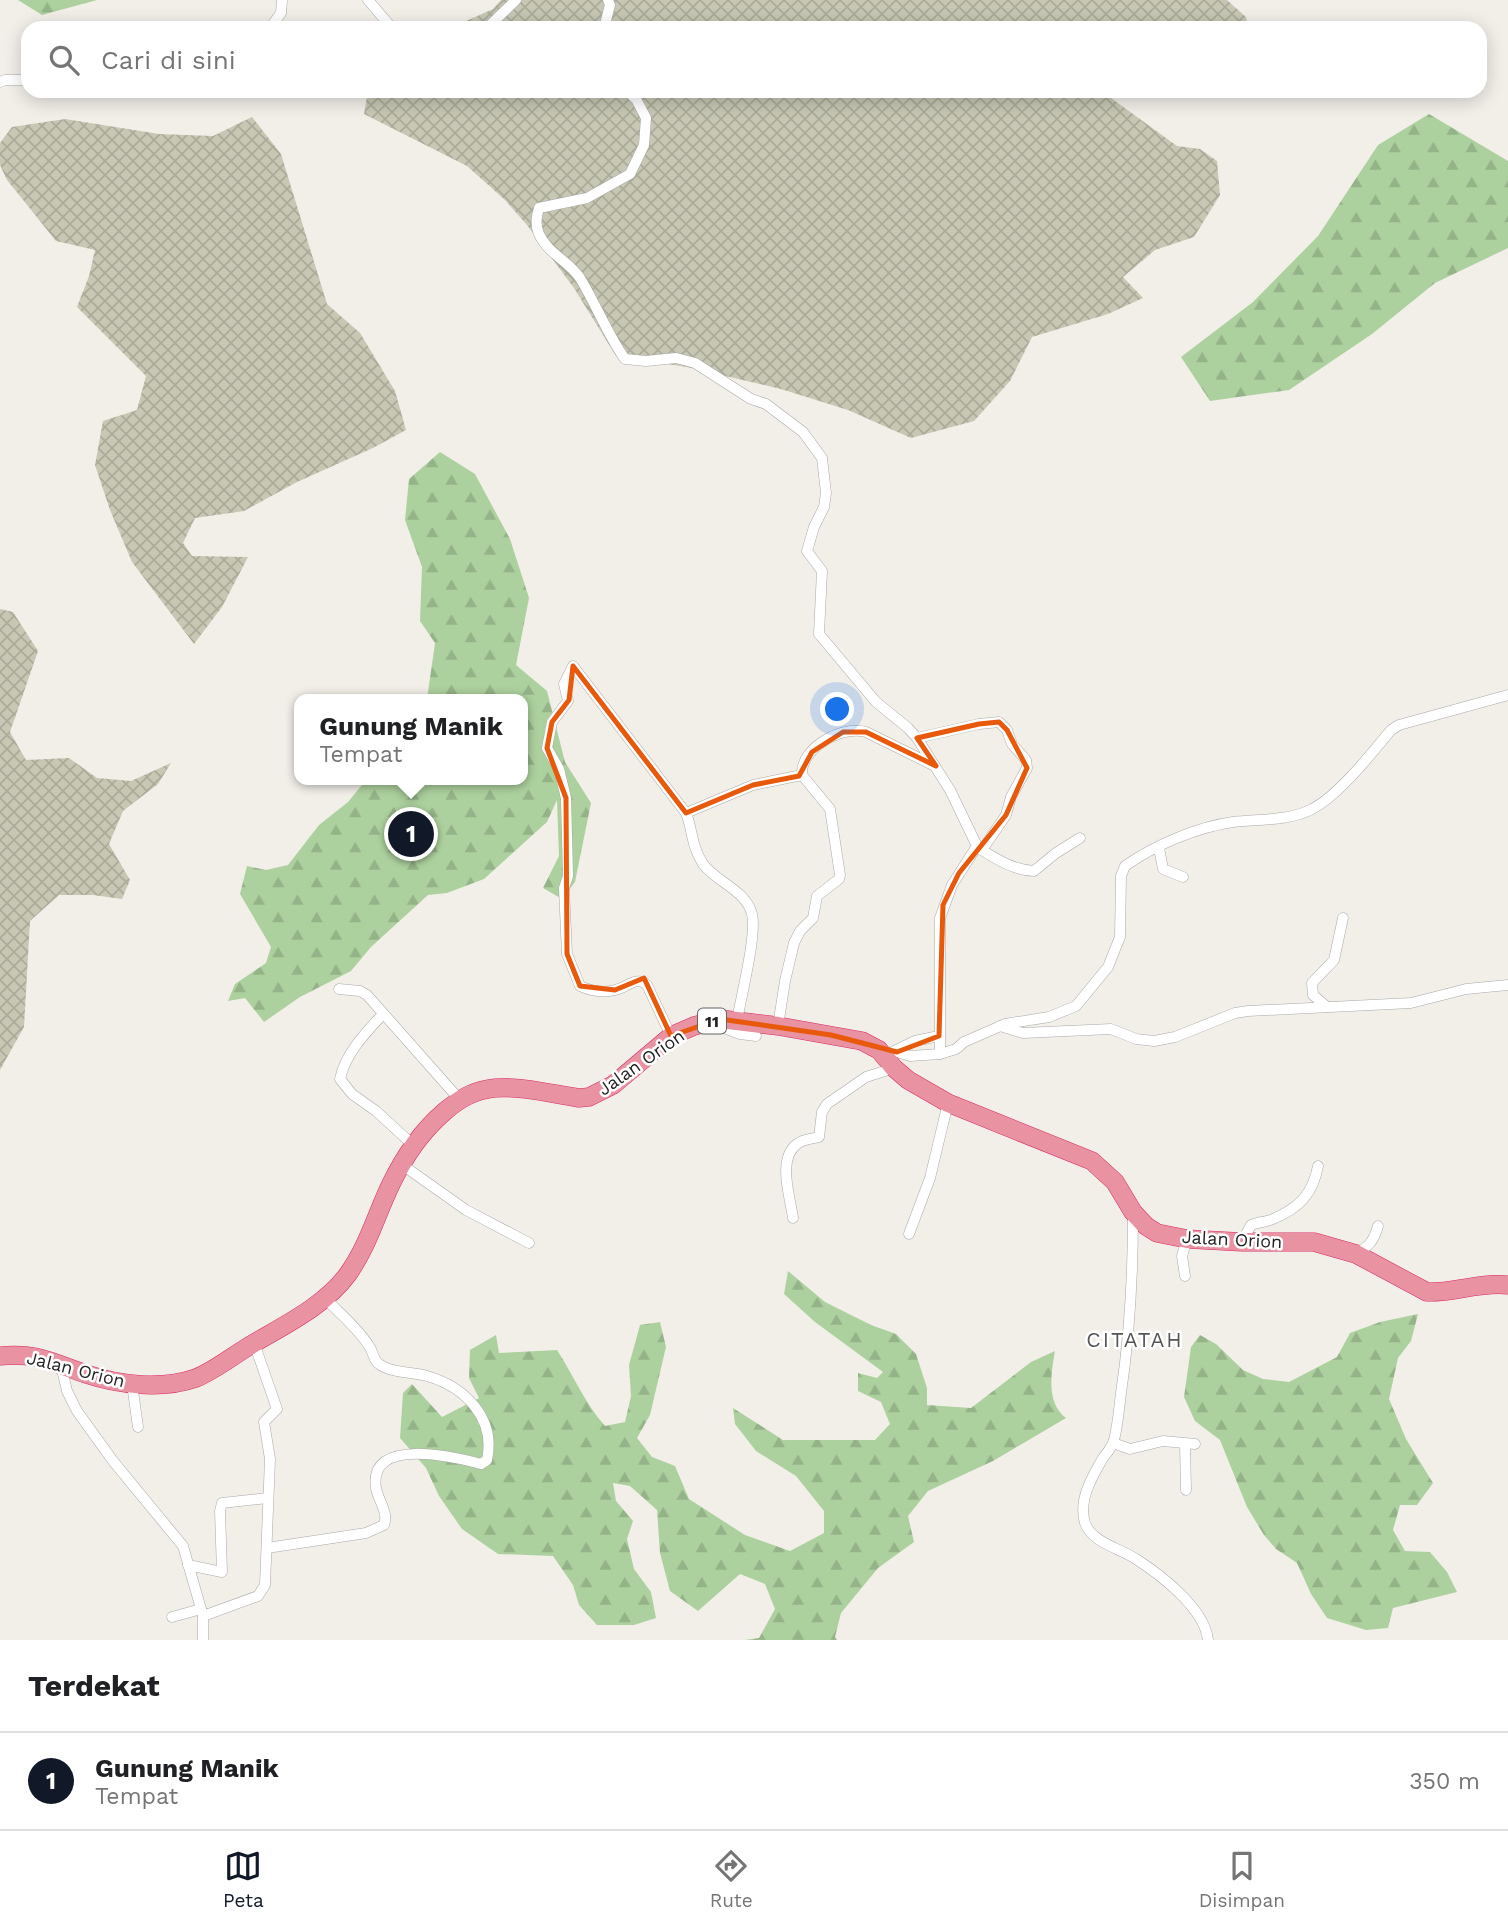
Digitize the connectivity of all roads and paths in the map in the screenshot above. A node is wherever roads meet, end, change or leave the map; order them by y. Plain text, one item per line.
1 (282, 0) edge
2 (368, 0) edge
3 (516, 0) edge
4 (608, 0) edge
5 (275, 21) edge
6 (386, 21) edge
7 (494, 21) edge
8 (606, 21) edge
9 (21, 80) edge
10 (0, 82) edge
11 (635, 98) edge
12 (1508, 695) edge
13 (917, 738) junction
14 (936, 766) junction
15 (802, 775) junction
16 (686, 813) junction
17 (1080, 838) dead end
18 (980, 848) junction
19 (1159, 848) junction
20 (1183, 877) dead end
21 (1343, 918) dead end
22 (1508, 985) edge
23 (340, 989) dead end
24 (1327, 1007) junction
25 (383, 1014) junction
26 (707, 1021) junction
27 (737, 1021) junction
28 (778, 1026) junction
29 (1000, 1026) junction
30 (671, 1036) junction
31 (756, 1036) dead end
32 (939, 1036) junction
33 (940, 1054) junction
34 (890, 1056) junction
35 (459, 1099) junction
36 (948, 1103) junction
37 (413, 1145) junction
38 (401, 1164) junction
39 (1318, 1166) dead end
40 (1133, 1212) junction
41 (793, 1218) dead end
42 (1378, 1226) dead end
43 (909, 1234) dead end
44 (1187, 1239) junction
45 (1242, 1242) junction
46 (529, 1244) dead end
47 (1356, 1254) junction
48 (1185, 1276) dead end
49 (1508, 1285) edge
50 (325, 1298) junction
51 (254, 1343) junction
52 (0, 1356) edge
53 (61, 1363) junction
54 (132, 1384) junction
55 (138, 1427) dead end
56 (1113, 1443) junction
57 (1186, 1490) dead end
58 (268, 1498) junction
59 (267, 1548) junction
60 (188, 1565) junction
61 (202, 1613) junction
62 (172, 1617) dead end
63 (203, 1640) edge
64 (1208, 1640) edge

1 - 5 street
2 - 6 street
3 - 7 street
4 - 8 street
9 - 10 street
11 - 13 street
12 - 19 street
13 - 14 street
13 - 18 street
14 - 15 street
14 - 18 street
15 - 16 street
15 - 28 street
16 - 27 street
16 - 30 street
17 - 18 street
18 - 32 street
19 - 20 street
19 - 29 street
21 - 24 street
22 - 24 street
23 - 25 street
24 - 29 street
25 - 35 street
25 - 37 street
26 - 27 highway, Jalan Orion / 11
26 - 30 highway, Jalan Orion / 11
26 - 31 street
27 - 28 highway, Jalan Orion / 11
28 - 34 highway, Jalan Orion / 11
29 - 33 street
30 - 35 highway, Jalan Orion / 11
32 - 33 street
32 - 34 street
33 - 34 street
34 - 36 highway, Jalan Orion / 11
34 - 41 street
35 - 37 highway, Jalan Orion / 11
36 - 40 highway, Jalan Orion / 11
36 - 43 street
37 - 38 highway, Jalan Orion / 11
38 - 46 street
38 - 50 highway, Jalan Orion / 11
39 - 45 street
40 - 44 highway, Jalan Orion / 11
40 - 56 street
42 - 47 street
44 - 45 highway, Jalan Orion / 11
44 - 48 street
45 - 47 highway, Jalan Orion / 11
47 - 49 highway, Jalan Orion / 11
50 - 51 highway, Jalan Orion / 11
50 - 59 street
51 - 54 highway, Jalan Orion / 11
51 - 58 street
52 - 53 highway, Jalan Orion / 11
53 - 54 highway, Jalan Orion / 11
53 - 60 street
54 - 55 street
56 - 57 street
56 - 64 street
58 - 59 street
58 - 60 street
59 - 61 street
60 - 61 street
61 - 62 street
61 - 63 street

